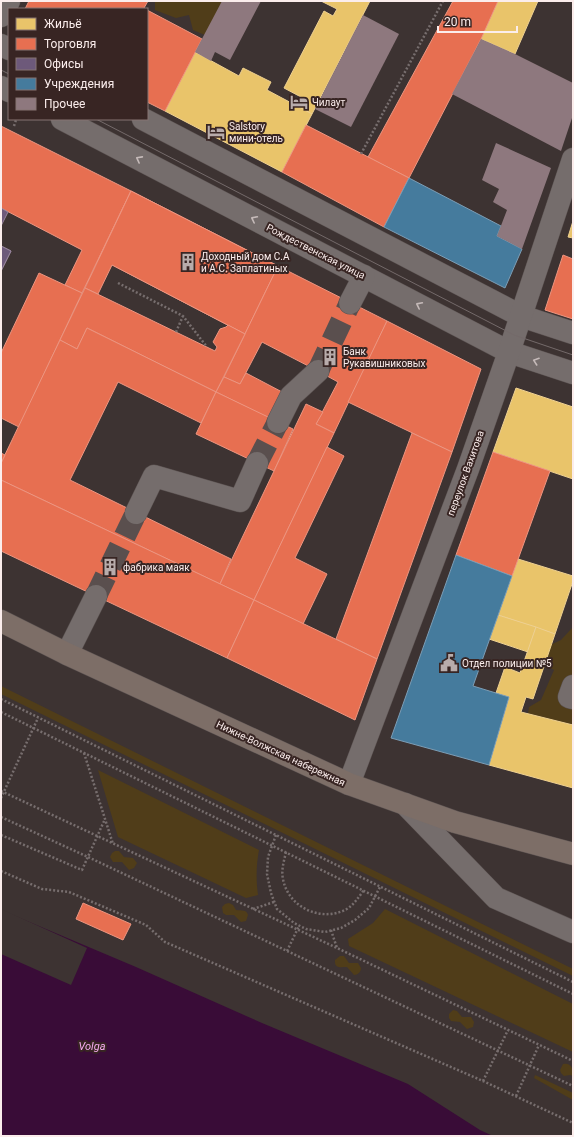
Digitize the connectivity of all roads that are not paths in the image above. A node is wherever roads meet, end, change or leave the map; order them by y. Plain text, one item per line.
1 (9, 1) edge
2 (1, 16) edge
3 (64, 120) edge
4 (145, 120) edge
5 (573, 159) edge
6 (364, 276) junction
7 (350, 302) tunnel mouth
8 (521, 316) junction
9 (573, 333) edge
10 (509, 352) junction
11 (318, 371) tunnel mouth
12 (573, 373) edge
13 (278, 422) tunnel mouth
14 (257, 463) tunnel mouth
15 (136, 513) tunnel mouth
16 (96, 596) tunnel mouth
17 (1, 621) edge
18 (67, 654) junction
19 (573, 686) edge
20 (573, 698) edge
21 (349, 784) junction
22 (405, 804) junction
23 (573, 854) edge
24 (573, 932) edge

1 - 2 street
6 -> 3 street, Рождественская улица
4 - 8 street
5 - 8 street, переулок Вахитова
6 - 7 street
10 -> 6 street, Рождественская улица
8 - 9 street
8 - 10 street, переулок Вахитова
12 -> 10 street, Рождественская улица
10 - 21 street, переулок Вахитова
11 - 13 street
14 - 15 street
16 - 18 street
17 - 18 main road, Нижне-Волжская набережная
18 - 21 main road, Нижне-Волжская набережная
19 - 20 street
21 - 22 main road, Нижне-Волжская набережная
22 - 23 main road, Нижне-Волжская набережная
22 - 24 street

